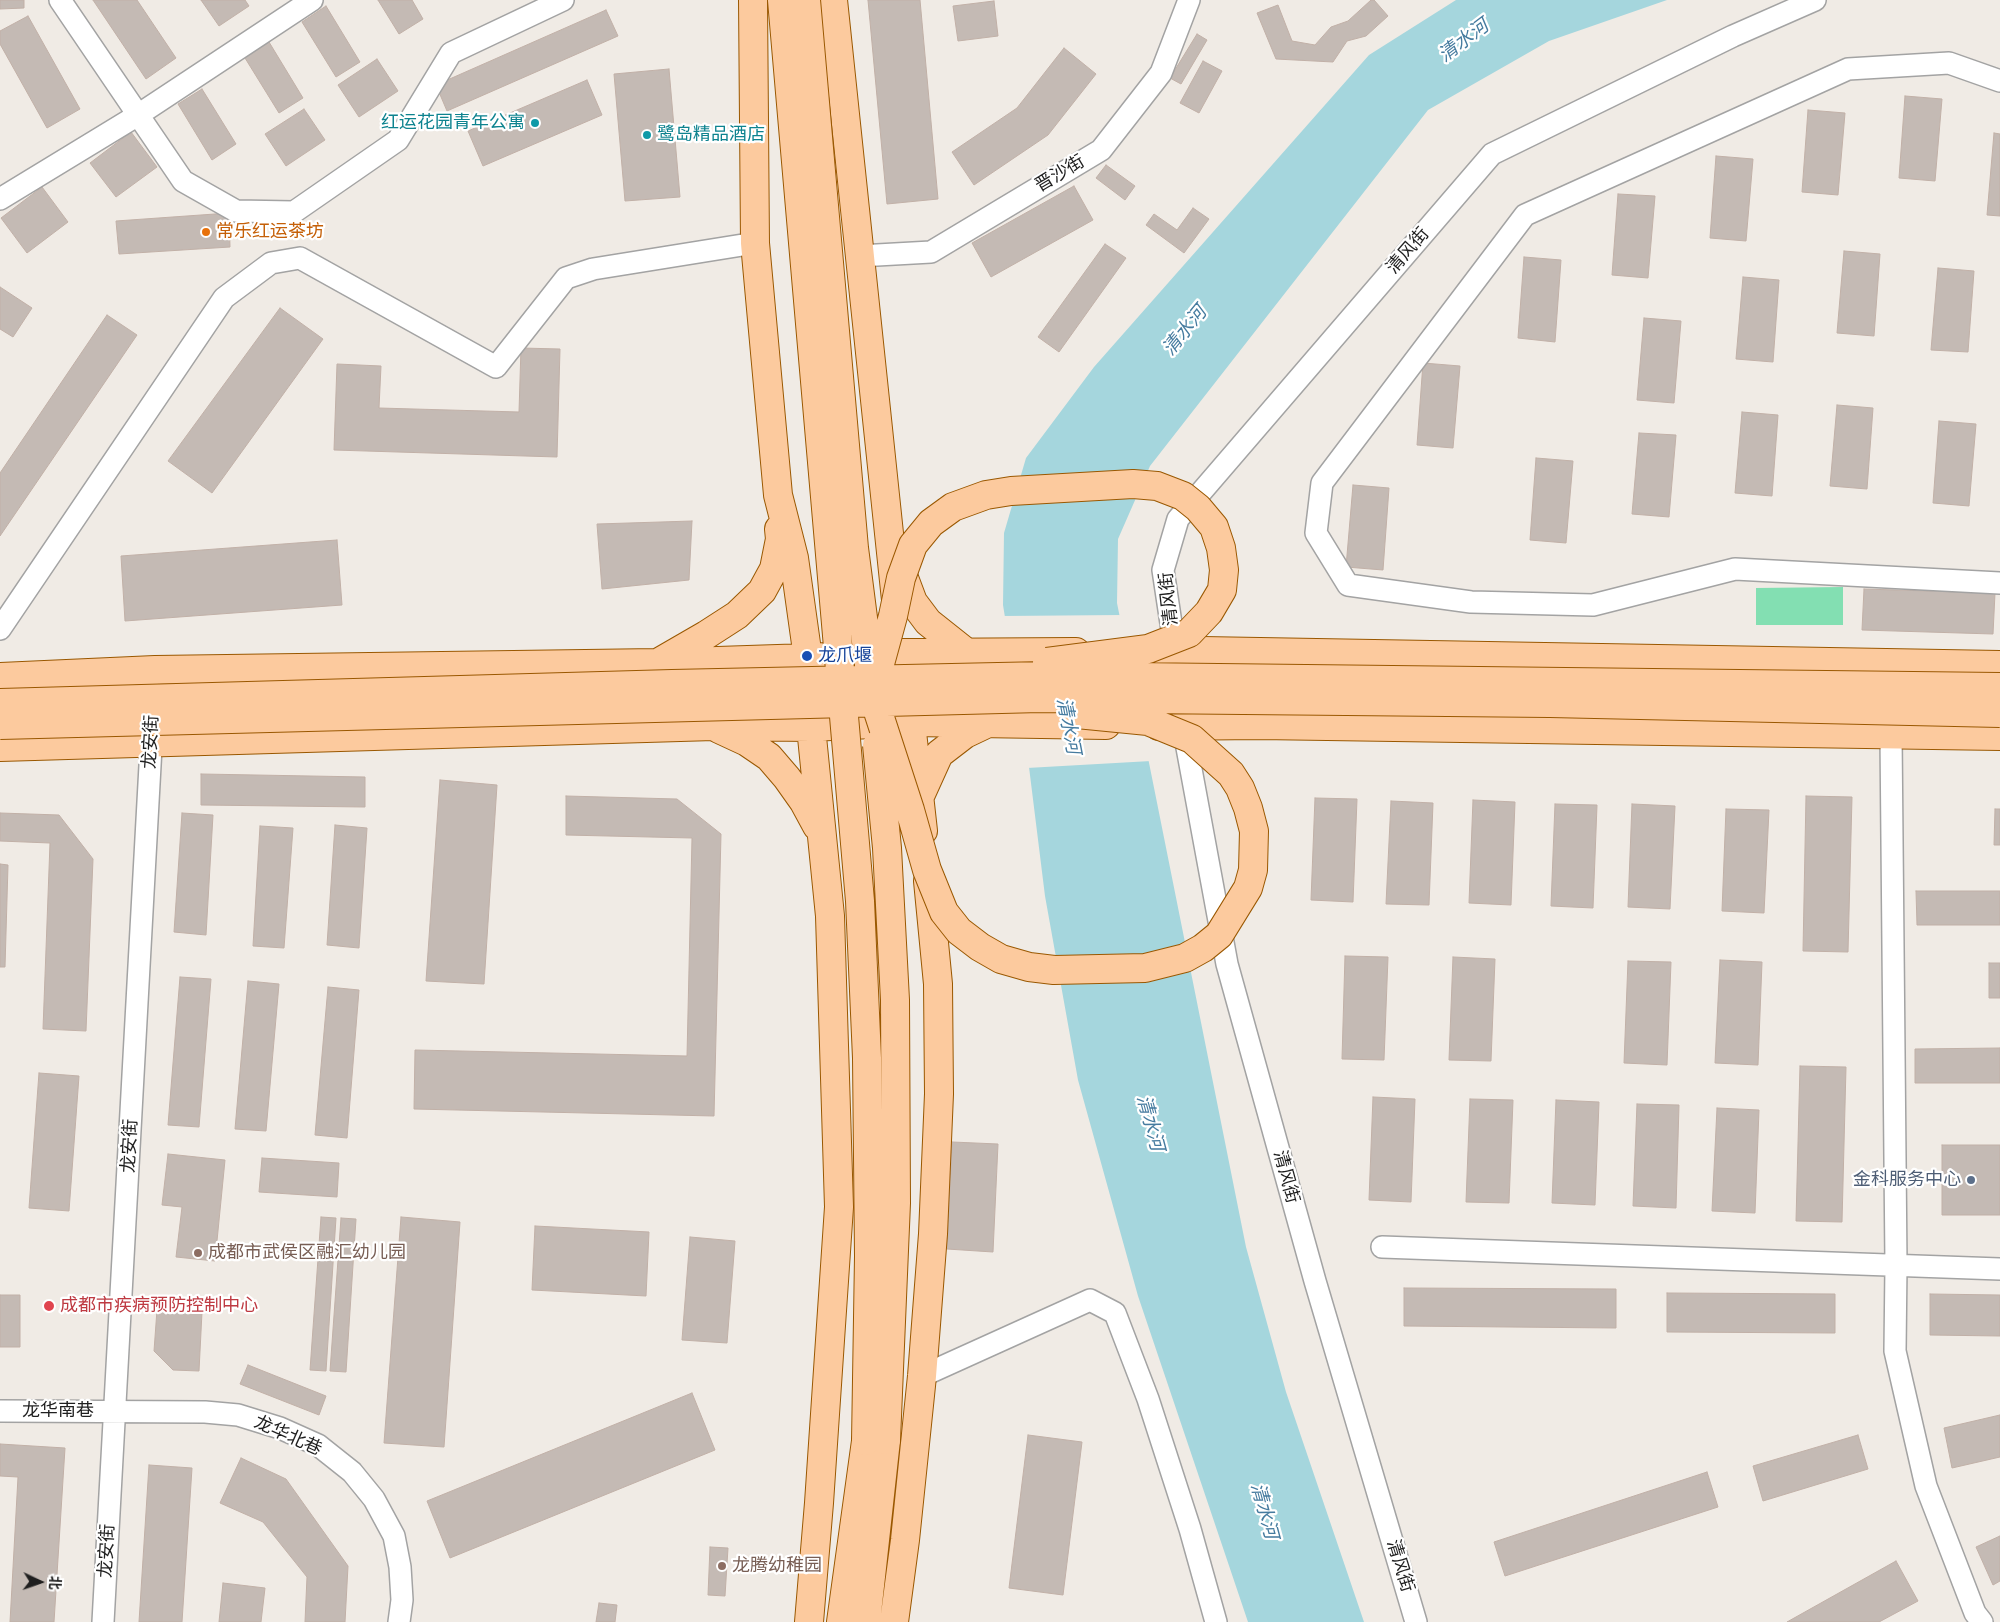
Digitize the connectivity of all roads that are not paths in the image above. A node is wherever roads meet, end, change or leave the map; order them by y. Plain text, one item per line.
1 (60, 0) edge
2 (312, 0) edge
3 (754, 0) edge
4 (782, 0) edge
5 (806, 0) edge
6 (833, 0) edge
7 (1189, 0) edge
8 (1815, 0) edge
9 (553, 2) edge
10 (2000, 81) edge
11 (138, 115) junction
12 (0, 200) edge
13 (755, 243) junction
14 (859, 256) junction
15 (778, 495) junction
16 (887, 513) junction
17 (2000, 583) edge
18 (0, 629) edge
19 (1175, 650) junction
20 (901, 653) junction
21 (967, 653) junction
22 (808, 658) junction
23 (657, 663) junction
24 (2000, 665) edge
25 (154, 670) junction
26 (0, 677) edge
27 (2000, 687) edge
28 (933, 689) junction
29 (872, 693) junction
30 (0, 703) edge
31 (2000, 713) edge
32 (912, 722) junction
33 (993, 724) junction
34 (0, 725) edge
35 (714, 726) junction
36 (1183, 726) junction
37 (811, 727) junction
38 (1891, 735) junction
39 (2000, 736) edge
40 (152, 742) junction
41 (0, 748) edge
42 (920, 797) junction
43 (822, 836) junction
44 (1382, 1247) dead end
45 (1896, 1266) junction
46 (2000, 1269) edge
47 (922, 1376) junction
48 (0, 1411) edge
49 (115, 1411) junction
50 (876, 1441) junction
51 (103, 1622) edge
52 (399, 1622) edge
53 (809, 1622) edge
54 (841, 1622) edge
55 (866, 1622) edge
56 (894, 1622) edge
57 (1216, 1622) edge
58 (1416, 1622) edge
59 (1982, 1622) edge

1 - 11 street
2 - 11 street
3 - 13 main road
4 - 50 main road, bridge
5 - 29 main road, bridge
6 - 14 main road
7 - 14 street, 晋沙街
8 - 19 street, 清风街
9 - 11 street
10 - 17 street
11 - 12 street
13 - 15 main road
13 - 18 street
14 - 16 main road
15 - 22 main road
15 - 23 main road
16 - 20 main road
16 - 21 main road
19 - 21 main road, bridge
19 - 24 main road
20 - 21 main road
20 - 22 main road
20 - 32 main road
22 - 23 main road
22 - 37 main road
23 - 25 main road
25 - 26 main road
25 - 40 street, 龙安街
27 - 28 main road, bridge
28 - 29 main road, bridge
28 - 29 main road, bridge
28 - 30 main road, bridge
28 - 31 main road, bridge
28 - 34 main road, bridge
29 - 50 main road, bridge
32 - 33 main road
32 - 37 main road
32 - 42 main road
33 - 36 main road
33 - 42 main road
35 - 37 main road
35 - 40 main road
35 - 43 main road
36 - 38 main road
36 - 58 street, 清风街
37 - 43 main road
38 - 39 main road
38 - 45 street
40 - 41 main road
40 - 49 street, 龙安街
42 - 47 main road
43 - 53 main road
44 - 45 street
45 - 46 street
45 - 59 street
47 - 56 main road
47 - 57 street
48 - 49 street, 龙华南巷
49 - 51 street, 龙安街
49 - 52 street, 龙华北巷
50 - 54 main road
50 - 55 main road

